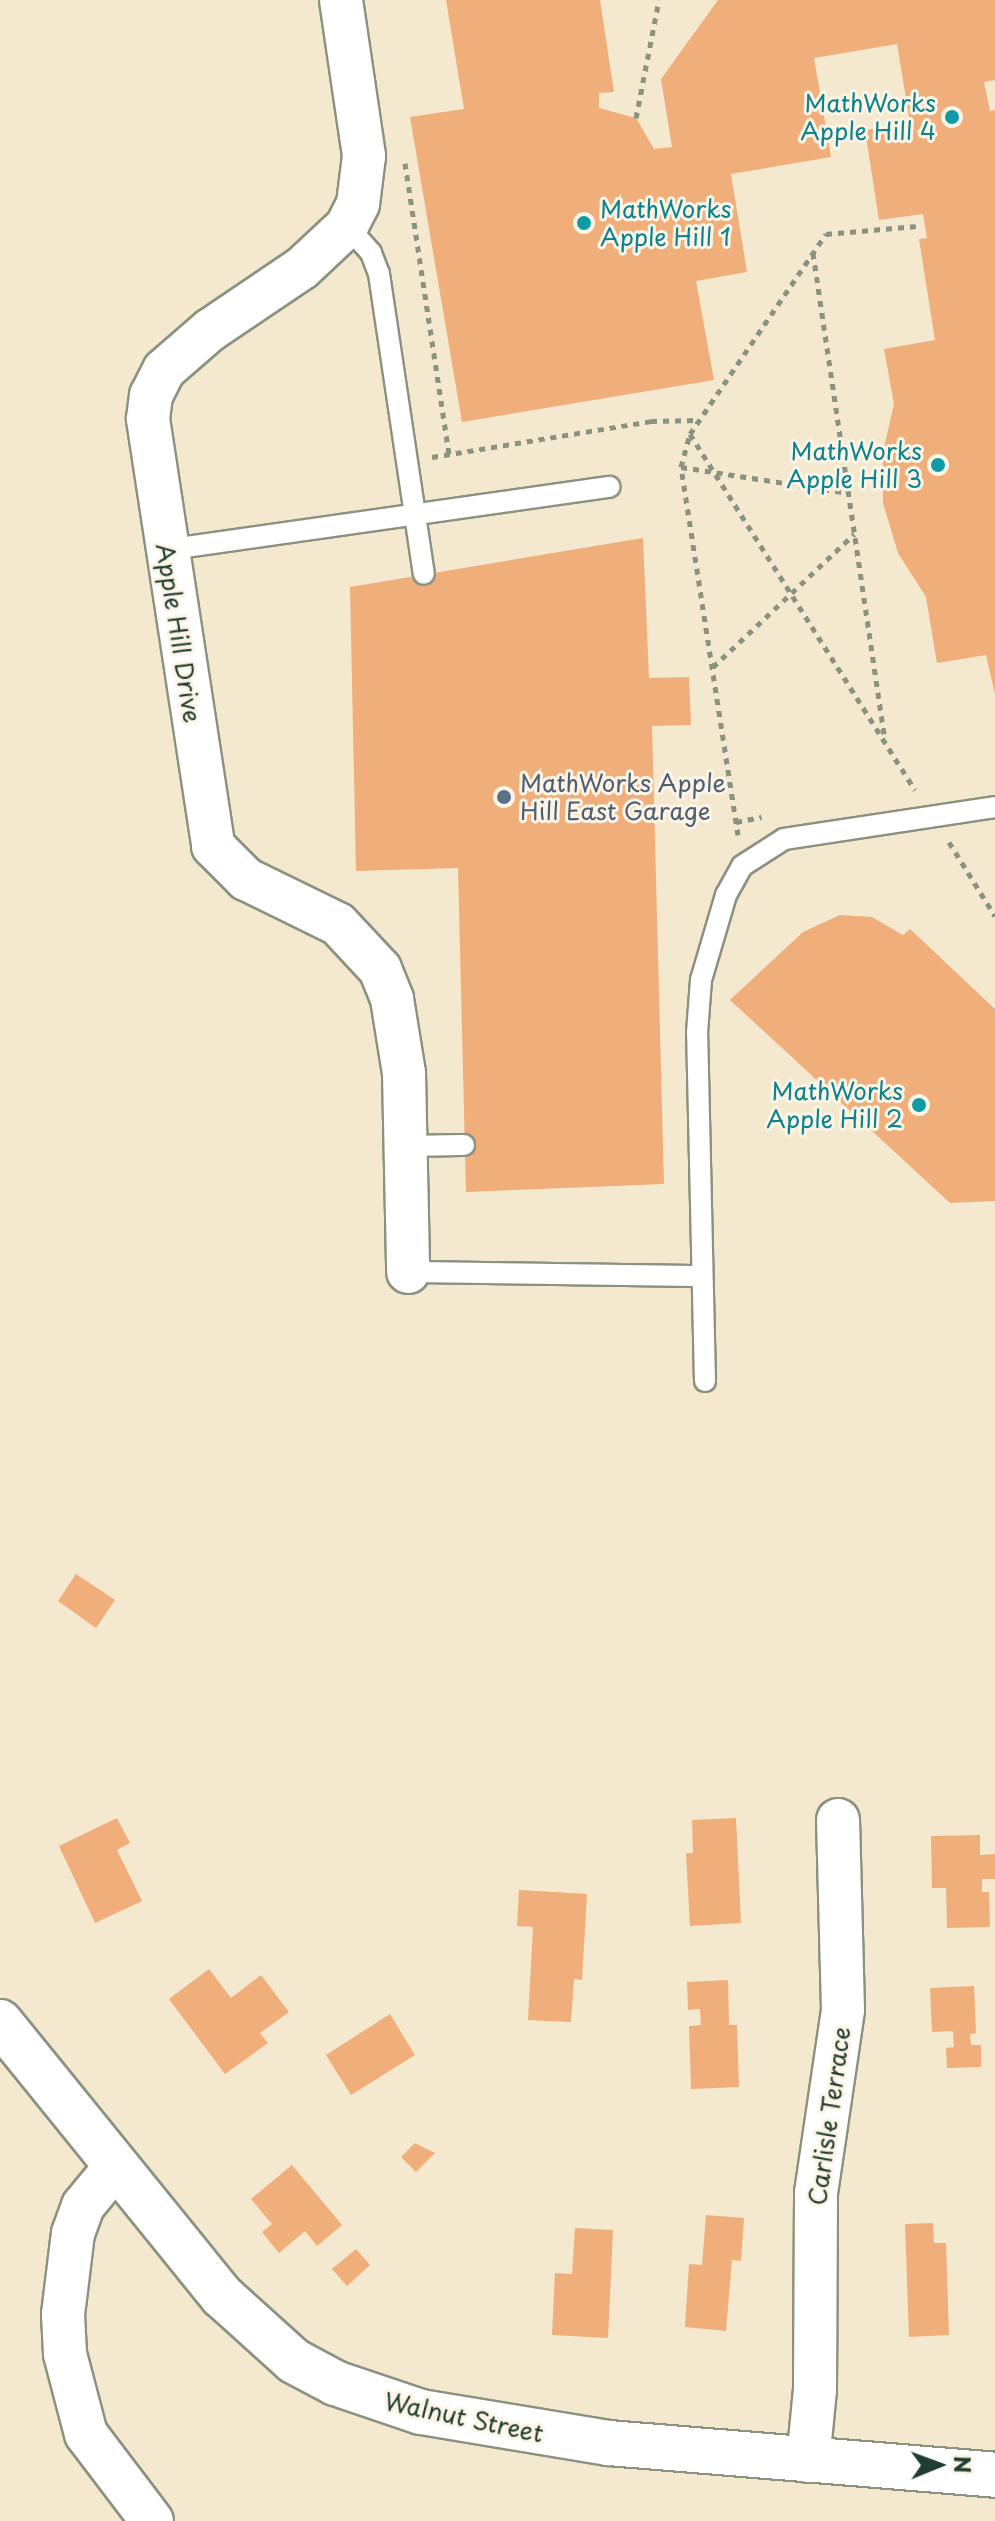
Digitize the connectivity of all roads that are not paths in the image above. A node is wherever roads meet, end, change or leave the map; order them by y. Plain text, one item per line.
1 (341, 0) edge
2 (347, 226) junction
3 (610, 487) dead end
4 (415, 514) junction
5 (165, 550) junction
6 (424, 574) dead end
7 (995, 807) edge
8 (464, 1145) dead end
9 (405, 1146) junction
10 (408, 1272) joint
11 (702, 1276) junction
12 (705, 1381) dead end
13 (838, 1820) dead end
14 (0, 2022) edge
15 (115, 2167) junction
16 (808, 2461) junction
17 (995, 2475) edge
18 (152, 2521) edge

1 - 2 street, Apple Hill Drive
2 - 4 lane
2 - 5 street, Apple Hill Drive
3 - 4 lane
4 - 5 lane
4 - 6 lane
5 - 9 street, Apple Hill Drive
7 - 11 lane
8 - 9 lane
9 - 10 street, Apple Hill Drive
10 - 11 lane
11 - 12 lane
13 - 16 street, Carlisle Terrace
14 - 15 street, Walnut Street
15 - 16 street, Walnut Street
15 - 18 street
16 - 17 street, Walnut Street

